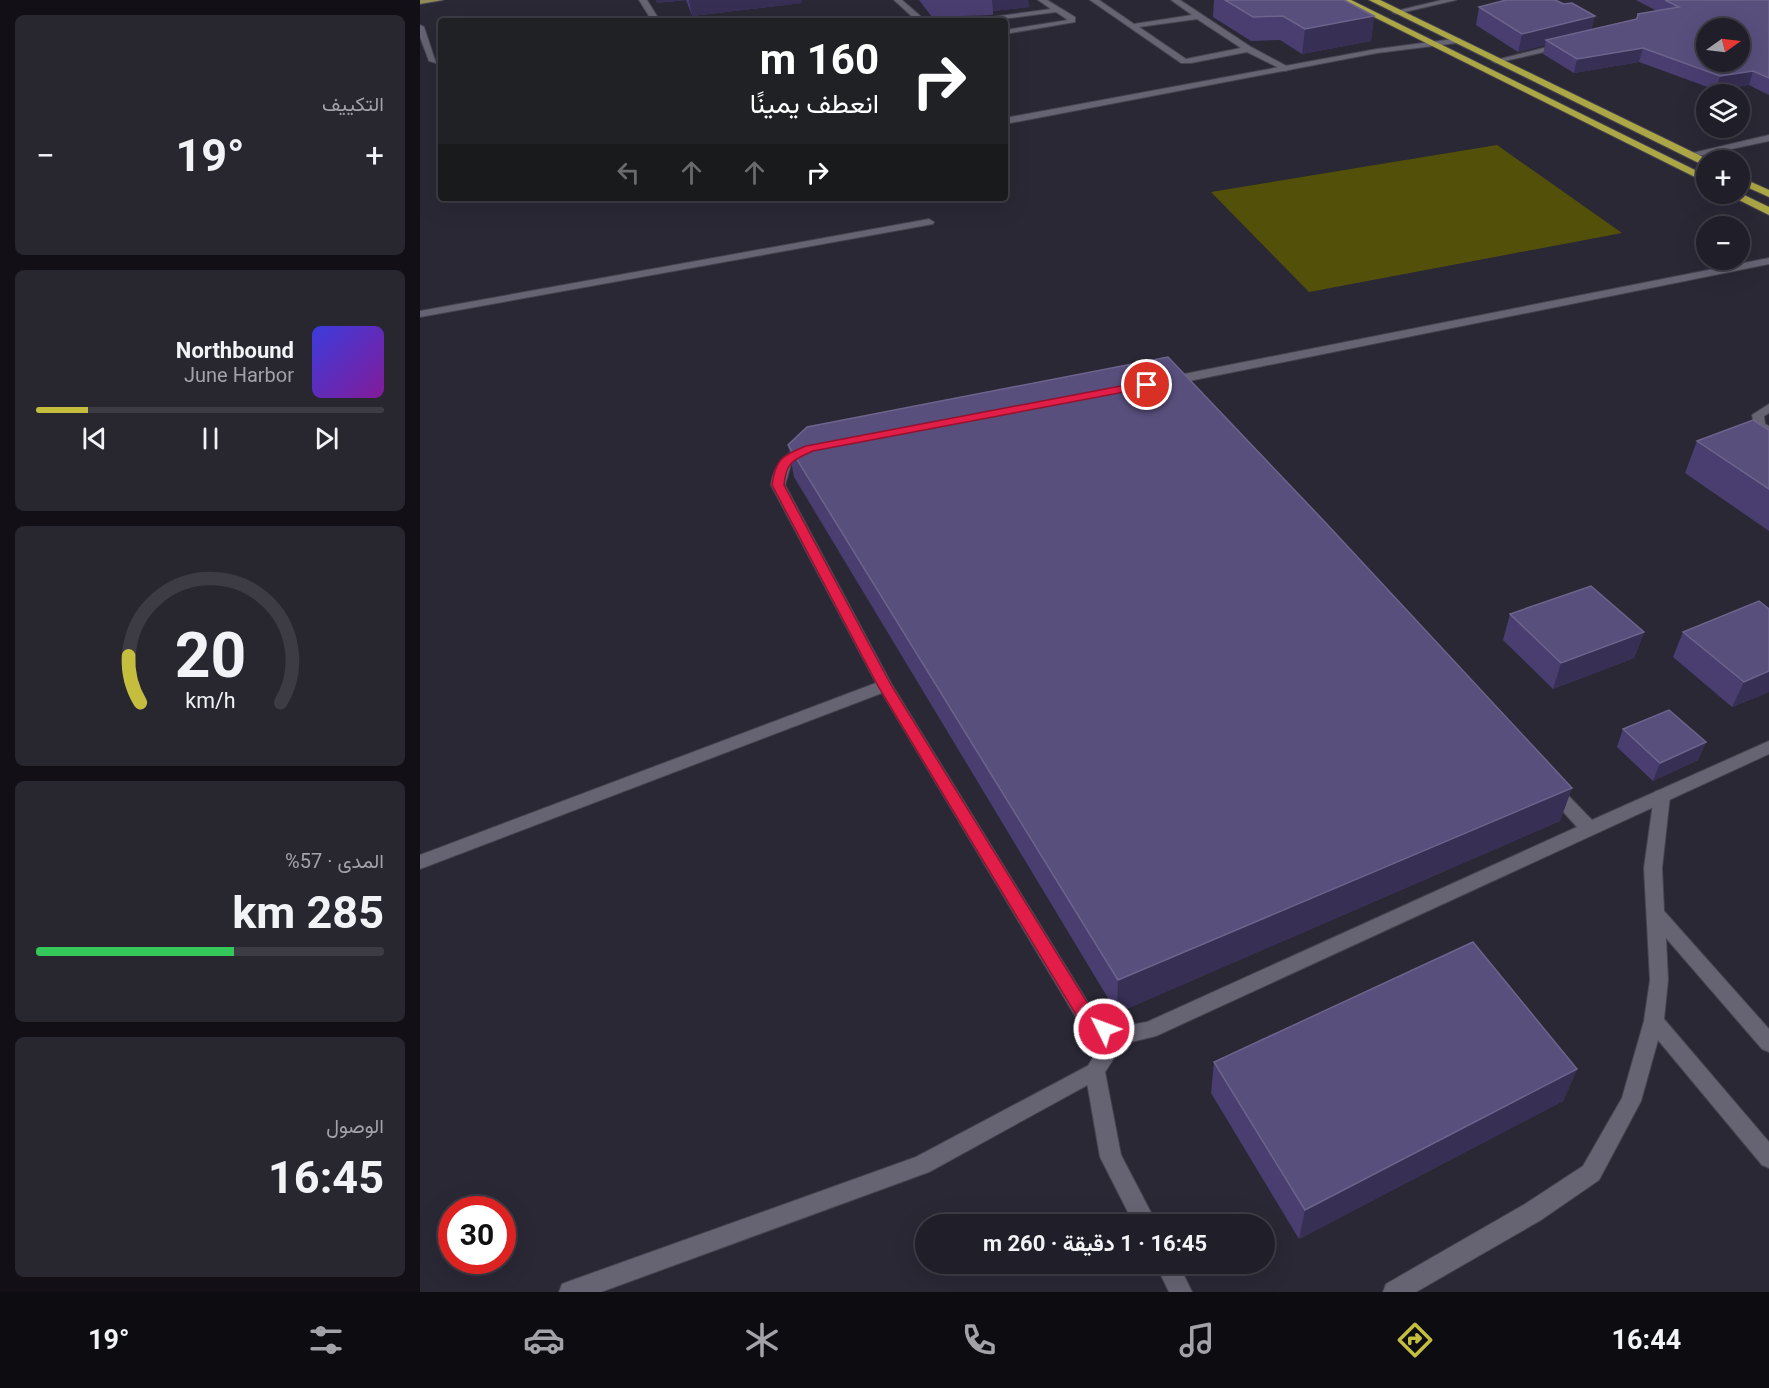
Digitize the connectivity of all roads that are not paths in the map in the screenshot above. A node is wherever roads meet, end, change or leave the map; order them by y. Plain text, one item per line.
1 (439, 0) edge
2 (643, 0) edge
3 (898, 0) edge
4 (1042, 0) edge
5 (1094, 0) edge
6 (1175, 0) edge
7 (1344, 0) edge
8 (1373, 0) edge
9 (1452, 0) edge
10 (420, 2) edge
11 (1058, 10) junction
12 (1396, 12) junction
13 (1199, 16) junction
14 (654, 18) edge
15 (919, 18) edge
16 (993, 18) edge
17 (1133, 26) junction
18 (420, 27) edge
19 (1008, 32) edge
20 (1454, 41) junction
21 (1578, 41) edge
22 (1429, 43) junction
23 (1248, 49) junction
24 (433, 61) dead end
25 (1496, 61) junction
26 (1288, 69) junction
27 (1008, 120) edge
28 (1769, 138) edge
29 (1689, 155) junction
30 (1696, 158) edge
31 (1696, 175) edge
32 (1750, 185) edge
33 (1769, 194) edge
34 (1750, 202) edge
35 (1769, 211) edge
36 (929, 222) dead end
37 (1769, 261) edge
38 (420, 314) edge
39 (1185, 398) edge
40 (1769, 408) edge
41 (1769, 432) edge
42 (822, 446) edge
43 (885, 686) junction
44 (1769, 747) edge
45 (1540, 777) edge
46 (1662, 796) junction
47 (1589, 829) junction
48 (420, 862) edge
49 (1657, 915) junction
50 (1654, 1021) junction
51 (1765, 1033) edge
52 (1117, 1036) junction
53 (1095, 1071) junction
54 (1769, 1158) edge
55 (1141, 1214) edge
56 (1172, 1274) edge
57 (570, 1292) edge
58 (1181, 1292) edge
59 (1394, 1292) edge

1 - 10 main road
2 - 14 street
3 - 15 street
4 - 11 street
5 - 17 street
6 - 13 street
7 - 22 highway
8 - 12 highway
9 - 12 street
11 - 16 street
11 - 19 street
12 - 20 highway
13 - 17 street
13 - 23 street
17 - 23 street
18 - 24 street
20 - 22 street
20 - 25 highway
21 - 25 street
22 - 26 street
22 - 31 highway
23 - 26 street
25 - 29 highway
26 - 27 street
28 - 29 street
29 - 30 highway
32 - 33 highway
34 - 35 highway
36 - 38 street
37 - 39 street
40 - 41 street
42 - 43 street
43 - 48 street
43 - 52 street
44 - 46 street
45 - 47 street
46 - 47 street
46 - 49 street
47 - 52 street
49 - 50 street
49 - 51 street
50 - 54 street
50 - 59 street
52 - 53 street
53 - 55 street
53 - 57 street
56 - 58 street

